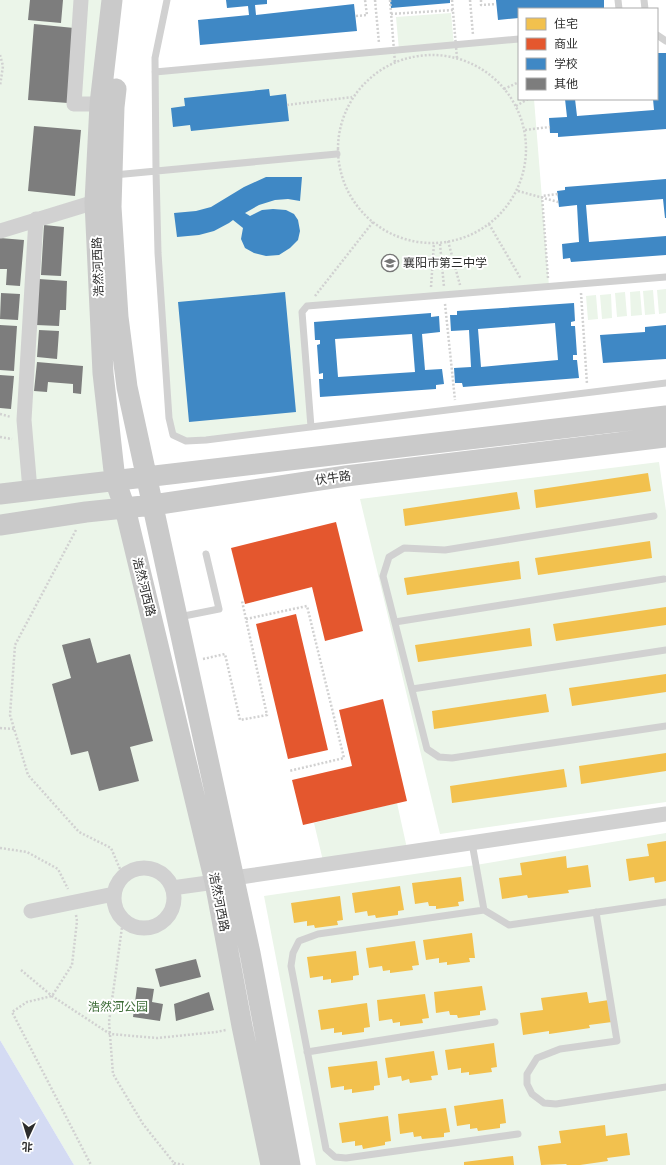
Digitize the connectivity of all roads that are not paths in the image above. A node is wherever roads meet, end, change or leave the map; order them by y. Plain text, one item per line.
1 (81, 0) edge
2 (112, 0) edge
3 (126, 0) edge
4 (167, 0) edge
5 (518, 39) edge
6 (155, 72) junction
7 (100, 104) junction
8 (337, 154) road end
9 (156, 171) junction
10 (112, 175) junction
11 (95, 202) junction
12 (36, 219) junction
13 (0, 231) edge
14 (666, 277) edge
15 (666, 382) edge
16 (666, 416) edge
17 (311, 427) junction
18 (666, 437) edge
19 (147, 476) junction
20 (116, 480) junction
21 (30, 490) junction
22 (0, 494) edge
23 (153, 505) junction
24 (125, 508) junction
25 (654, 516) dead end
26 (0, 525) edge
27 (206, 554) dead end
28 (664, 579) dead end
29 (177, 617) junction
30 (395, 622) junction
31 (666, 650) edge
32 (412, 689) junction
33 (666, 726) edge
34 (666, 814) edge
35 (472, 843) junction
36 (225, 880) junction
37 (172, 888) junction
38 (114, 894) junction
39 (666, 902) edge
40 (484, 910) junction
41 (31, 911) dead end
42 (596, 912) junction
43 (496, 1022) dead end
44 (307, 1052) junction
45 (666, 1087) edge
46 (518, 1134) dead end
47 (271, 1165) edge
48 (290, 1165) edge

1 - 7 street
2 - 7 street, 浩然河西路
3 - 10 street, 浩然河西路
4 - 6 lane
5 - 6 lane
6 - 9 lane
7 - 11 street, 浩然河西路
8 - 9 lane
9 - 10 lane
9 - 17 lane
10 - 19 street, 浩然河西路
11 - 12 street
11 - 20 street, 浩然河西路
12 - 13 street
12 - 21 street
14 - 17 lane
15 - 17 lane
16 - 19 street
18 - 23 street, 伏牛路
19 - 20 street
19 - 23 street, 浩然河西路
20 - 21 street
20 - 24 street, 浩然河西路
21 - 22 street
23 - 24 street, 伏牛路
23 - 29 street, 浩然河西路
24 - 26 street, 伏牛路
24 - 36 street, 浩然河西路
25 - 30 lane
27 - 29 lane
28 - 30 lane
29 - 36 street, 浩然河西路
30 - 32 lane
31 - 32 lane
32 - 33 lane
34 - 35 street
35 - 36 street
35 - 40 lane
36 - 37 street
36 - 47 street, 浩然河西路
36 - 48 street, 浩然河西路
37 - 38 street
37 - 38 street
38 - 41 street
39 - 42 lane
40 - 42 lane
40 - 44 lane
42 - 45 lane
43 - 44 lane
44 - 46 lane

